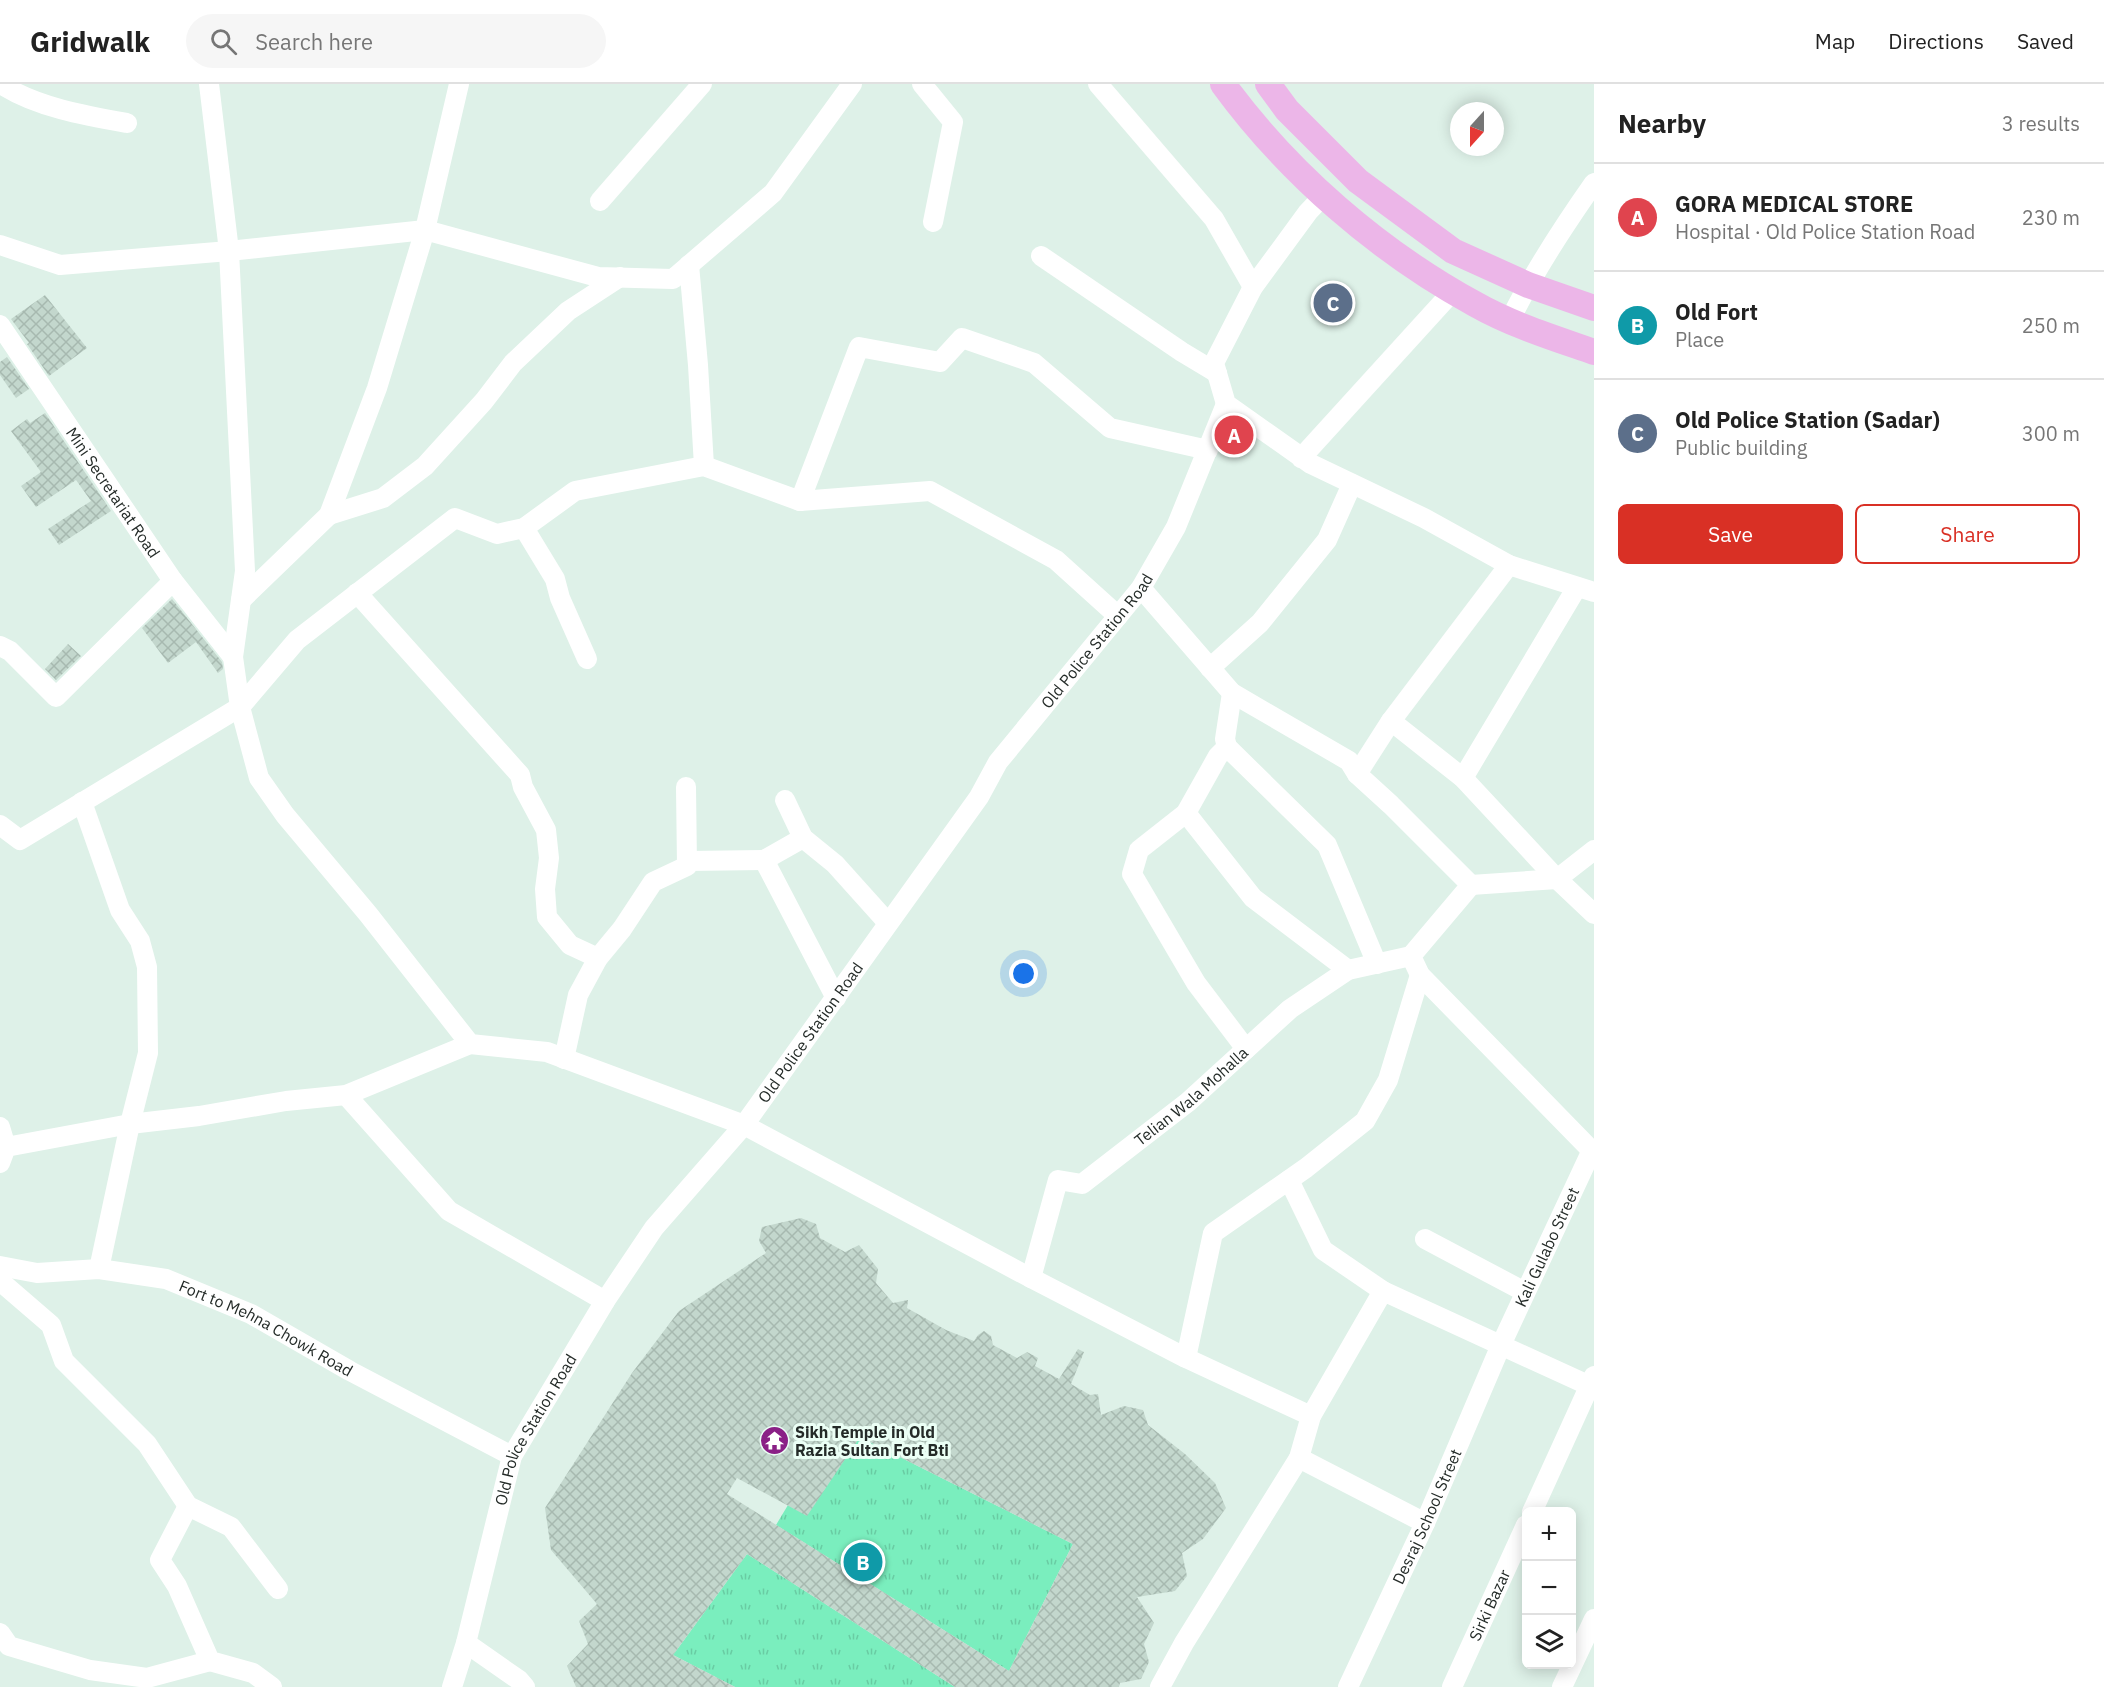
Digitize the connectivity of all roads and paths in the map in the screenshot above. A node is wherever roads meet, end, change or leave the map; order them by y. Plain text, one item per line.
1 (2, 84) edge
2 (209, 84) edge
3 (459, 84) edge
4 (702, 84) edge
5 (852, 84) edge
6 (922, 84) edge
7 (1098, 84) edge
8 (1223, 84) edge
9 (1268, 84) edge
10 (127, 123) dead end
11 (1594, 183) edge
12 (1324, 195) junction
13 (600, 201) dead end
14 (933, 222) dead end
15 (425, 230) junction
16 (0, 245) edge
17 (229, 250) junction
18 (1041, 256) dead end
19 (689, 265) junction
20 (620, 277) junction
21 (1528, 285) junction
22 (1253, 287) junction
23 (1453, 291) junction
24 (1594, 308) edge
25 (1510, 320) junction
26 (0, 325) edge
27 (1594, 352) edge
28 (8, 353) edge
29 (1217, 373) junction
30 (1226, 404) junction
31 (1208, 450) junction
32 (1301, 458) junction
33 (704, 466) junction
34 (1352, 484) junction
35 (800, 501) junction
36 (329, 515) junction
37 (524, 528) junction
38 (1509, 565) junction
39 (173, 580) junction
40 (1141, 588) junction
41 (1585, 589) edge
42 (357, 594) junction
43 (241, 600) junction
44 (1118, 616) junction
45 (0, 646) edge
46 (233, 657) junction
47 (587, 658) dead end
48 (1210, 668) junction
49 (1232, 693) junction
50 (240, 707) junction
51 (1391, 721) junction
52 (1227, 747) junction
53 (1357, 774) junction
54 (1463, 778) junction
55 (686, 788) dead end
56 (785, 800) dead end
57 (82, 802) junction
58 (1186, 813) junction
59 (0, 826) edge
60 (803, 838) junction
61 (1594, 850) edge
62 (764, 860) junction
63 (687, 861) junction
64 (1557, 879) junction
65 (1471, 885) junction
66 (1594, 915) edge
67 (888, 923) junction
68 (1411, 956) junction
69 (598, 958) junction
70 (1377, 964) junction
71 (1348, 970) junction
72 (1420, 975) junction
73 (836, 998) junction
74 (470, 1044) junction
75 (1246, 1049) junction
76 (564, 1059) junction
77 (346, 1095) junction
78 (129, 1125) junction
79 (744, 1125) junction
80 (0, 1127) edge
81 (1593, 1151) edge
82 (3, 1155) edge
83 (1289, 1180) junction
84 (1425, 1239) dead end
85 (0, 1266) edge
86 (99, 1269) junction
87 (1031, 1278) junction
88 (0, 1281) edge
89 (1383, 1291) junction
90 (1525, 1293) junction
91 (605, 1301) junction
92 (1501, 1345) junction
93 (1186, 1358) junction
94 (1592, 1381) edge
95 (1311, 1416) junction
96 (512, 1456) junction
97 (1299, 1458) junction
98 (188, 1506) junction
99 (1535, 1507) edge
100 (1425, 1523) junction
101 (1522, 1536) edge
102 (278, 1589) dead end
103 (1594, 1619) edge
104 (0, 1633) edge
105 (466, 1643) junction
106 (210, 1661) junction
107 (272, 1687) edge
108 (452, 1687) edge
109 (525, 1687) edge
110 (1160, 1687) edge
111 (1348, 1687) edge
112 (1452, 1687) edge
113 (1562, 1687) edge

1 - 10 street
2 - 17 street
3 - 15 street
4 - 13 street
5 - 19 street
6 - 14 street
7 - 22 street
8 - 12 main road
9 - 21 main road
11 - 21 street
12 - 22 street
12 - 23 main road
15 - 17 street
15 - 20 street
15 - 36 street
16 - 17 street
17 - 43 street
18 - 29 street
19 - 20 street
19 - 33 street
20 - 36 street
21 - 24 main road
21 - 25 street
22 - 29 street
23 - 25 main road
23 - 32 street
25 - 27 main road
26 - 28 street, Mini Secretariat Road
28 - 39 street, Mini Secretariat Road
29 - 30 street
30 - 31 street, Old Police Station Road
30 - 32 street
31 - 35 street
31 - 40 street, Old Police Station Road
32 - 34 street
33 - 35 street
33 - 37 street
34 - 38 street
34 - 48 street
35 - 44 street
36 - 43 street
37 - 42 street
37 - 47 street
38 - 41 street
38 - 51 street
39 - 45 street
39 - 46 street, Mini Secretariat Road
40 - 44 street, Old Police Station Road
40 - 48 street
41 - 54 street
42 - 50 street
42 - 69 street
43 - 46 street
44 - 67 street, Old Police Station Road
46 - 50 street
48 - 49 street
49 - 52 street
49 - 53 street
50 - 57 street
50 - 74 street
51 - 53 street
51 - 54 street
52 - 58 street
52 - 70 street
53 - 65 street
54 - 64 street
55 - 63 street
56 - 60 street
57 - 59 street
57 - 78 street
58 - 71 street
58 - 75 street
60 - 62 street
60 - 67 street
61 - 64 street
62 - 63 street
62 - 73 street
63 - 69 street
64 - 65 street
64 - 66 street
65 - 68 street
67 - 73 street, Old Police Station Road
68 - 70 street, Telian Wala Mohalla
68 - 72 street
69 - 76 street
70 - 71 street, Telian Wala Mohalla
71 - 75 street, Telian Wala Mohalla
72 - 81 street
72 - 83 street
73 - 79 street, Old Police Station Road
74 - 76 street
74 - 77 street
75 - 87 street, Telian Wala Mohalla
76 - 79 street
77 - 78 street
77 - 91 street
78 - 82 street
78 - 86 street
79 - 87 street
79 - 91 street, Old Police Station Road
80 - 82 street
81 - 90 street, Kali Gulabo Street
83 - 89 street
83 - 93 street
84 - 90 street
85 - 86 street, Fort to Mehna Chowk Road
86 - 96 street, Fort to Mehna Chowk Road
87 - 93 street
88 - 98 street
89 - 92 street
89 - 95 street
90 - 92 street, Kali Gulabo Street
91 - 96 street, Old Police Station Road
92 - 94 street
92 - 100 street, Desraj School Street
93 - 95 street
94 - 99 street
95 - 97 street
96 - 105 street, Old Police Station Road
97 - 100 street
97 - 110 street
98 - 102 street
98 - 106 street
100 - 111 street, Desraj School Street
101 - 112 street, Sirki Bazar
103 - 113 street
104 - 106 street
105 - 108 street, Old Police Station Road
105 - 109 street
106 - 107 street

